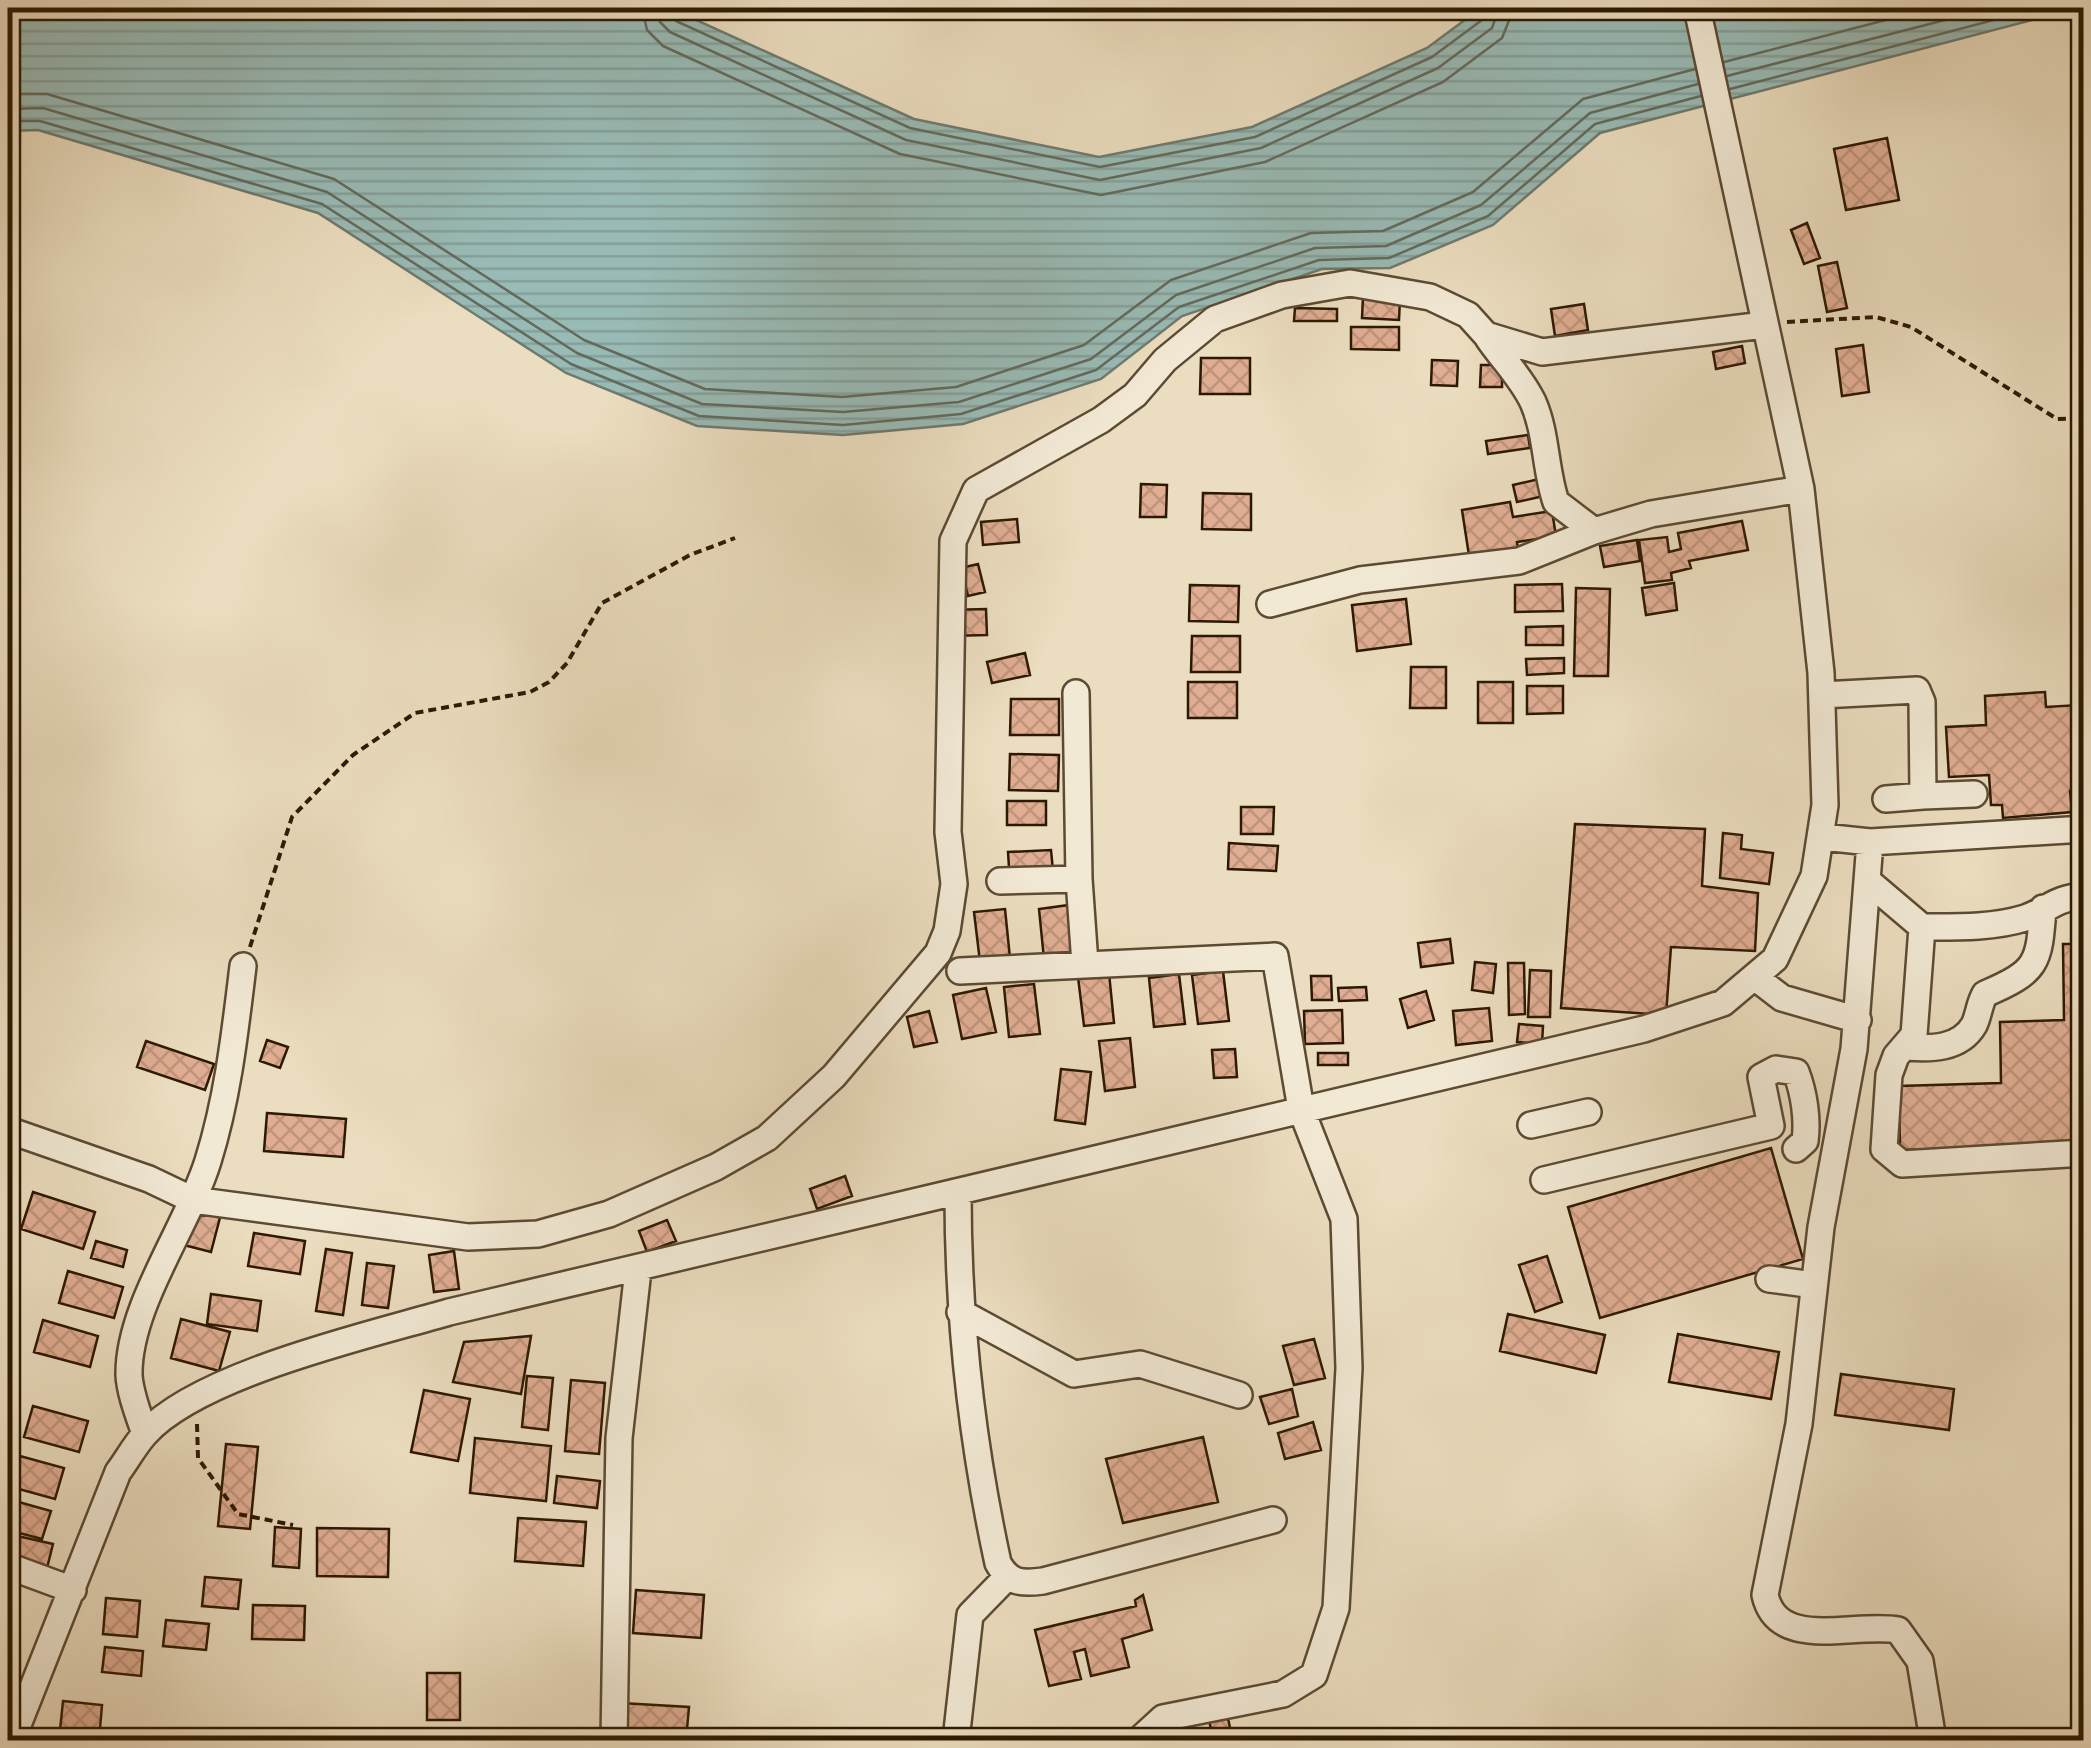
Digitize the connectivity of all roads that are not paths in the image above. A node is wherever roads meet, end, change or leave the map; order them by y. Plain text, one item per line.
1 (1697, 8) edge
2 (1762, 312) junction
3 (1486, 334) junction
4 (1801, 490) junction
5 (1594, 531) junction
6 (1270, 604) dead end
7 (1076, 693) dead end
8 (1822, 695) junction
9 (1974, 794) dead end
10 (1923, 796) junction
11 (1886, 798) dead end
12 (2084, 829) edge
13 (1824, 837) junction
14 (1870, 842) junction
15 (1000, 880) dead end
16 (1079, 880) junction
17 (1869, 882) junction
18 (2084, 896) edge
19 (2043, 908) junction
20 (1922, 927) junction
21 (1085, 964) junction
22 (244, 966) road end
23 (960, 971) dead end
24 (1756, 978) junction
25 (1858, 1020) junction
26 (1907, 1048) junction
27 (1301, 1109) junction
28 (1588, 1112) dead end
29 (1531, 1125) dead end
30 (8, 1130) edge
31 (1796, 1149) dead end
32 (2084, 1154) edge
33 (1544, 1180) dead end
34 (958, 1193) junction
35 (192, 1200) junction
36 (638, 1270) junction
37 (1769, 1279) dead end
38 (1814, 1285) junction
39 (960, 1312) junction
40 (1238, 1394) dead end
41 (145, 1434) junction
42 (1273, 1520) dead end
43 (8, 1566) edge
44 (1006, 1578) junction
45 (73, 1590) junction
46 (12, 1740) edge
47 (614, 1740) edge
48 (956, 1740) edge
49 (1138, 1740) edge
50 (1933, 1740) edge

1 - 2 street
2 - 3 street
2 - 4 street
3 - 5 street
3 - 35 street
4 - 5 street
4 - 8 street
5 - 6 street
7 - 16 street
8 - 10 street
8 - 13 street
9 - 10 street
10 - 11 street
12 - 14 street
13 - 14 street
13 - 24 street
14 - 17 street
15 - 16 street
16 - 21 street
17 - 20 street
17 - 25 street
18 - 19 street
19 - 20 street
19 - 26 street
20 - 26 street
21 - 23 street
21 - 27 street
22 - 35 street
24 - 25 street
24 - 27 street
25 - 38 street
26 - 32 street
27 - 34 street
27 - 49 street
28 - 29 street
30 - 35 street
31 - 33 street
34 - 36 street
34 - 39 street
35 - 41 street
36 - 41 street
36 - 47 street
37 - 38 street
38 - 50 street
39 - 40 street
39 - 44 street
41 - 45 street
42 - 44 street
43 - 45 street
44 - 48 street
45 - 46 street

